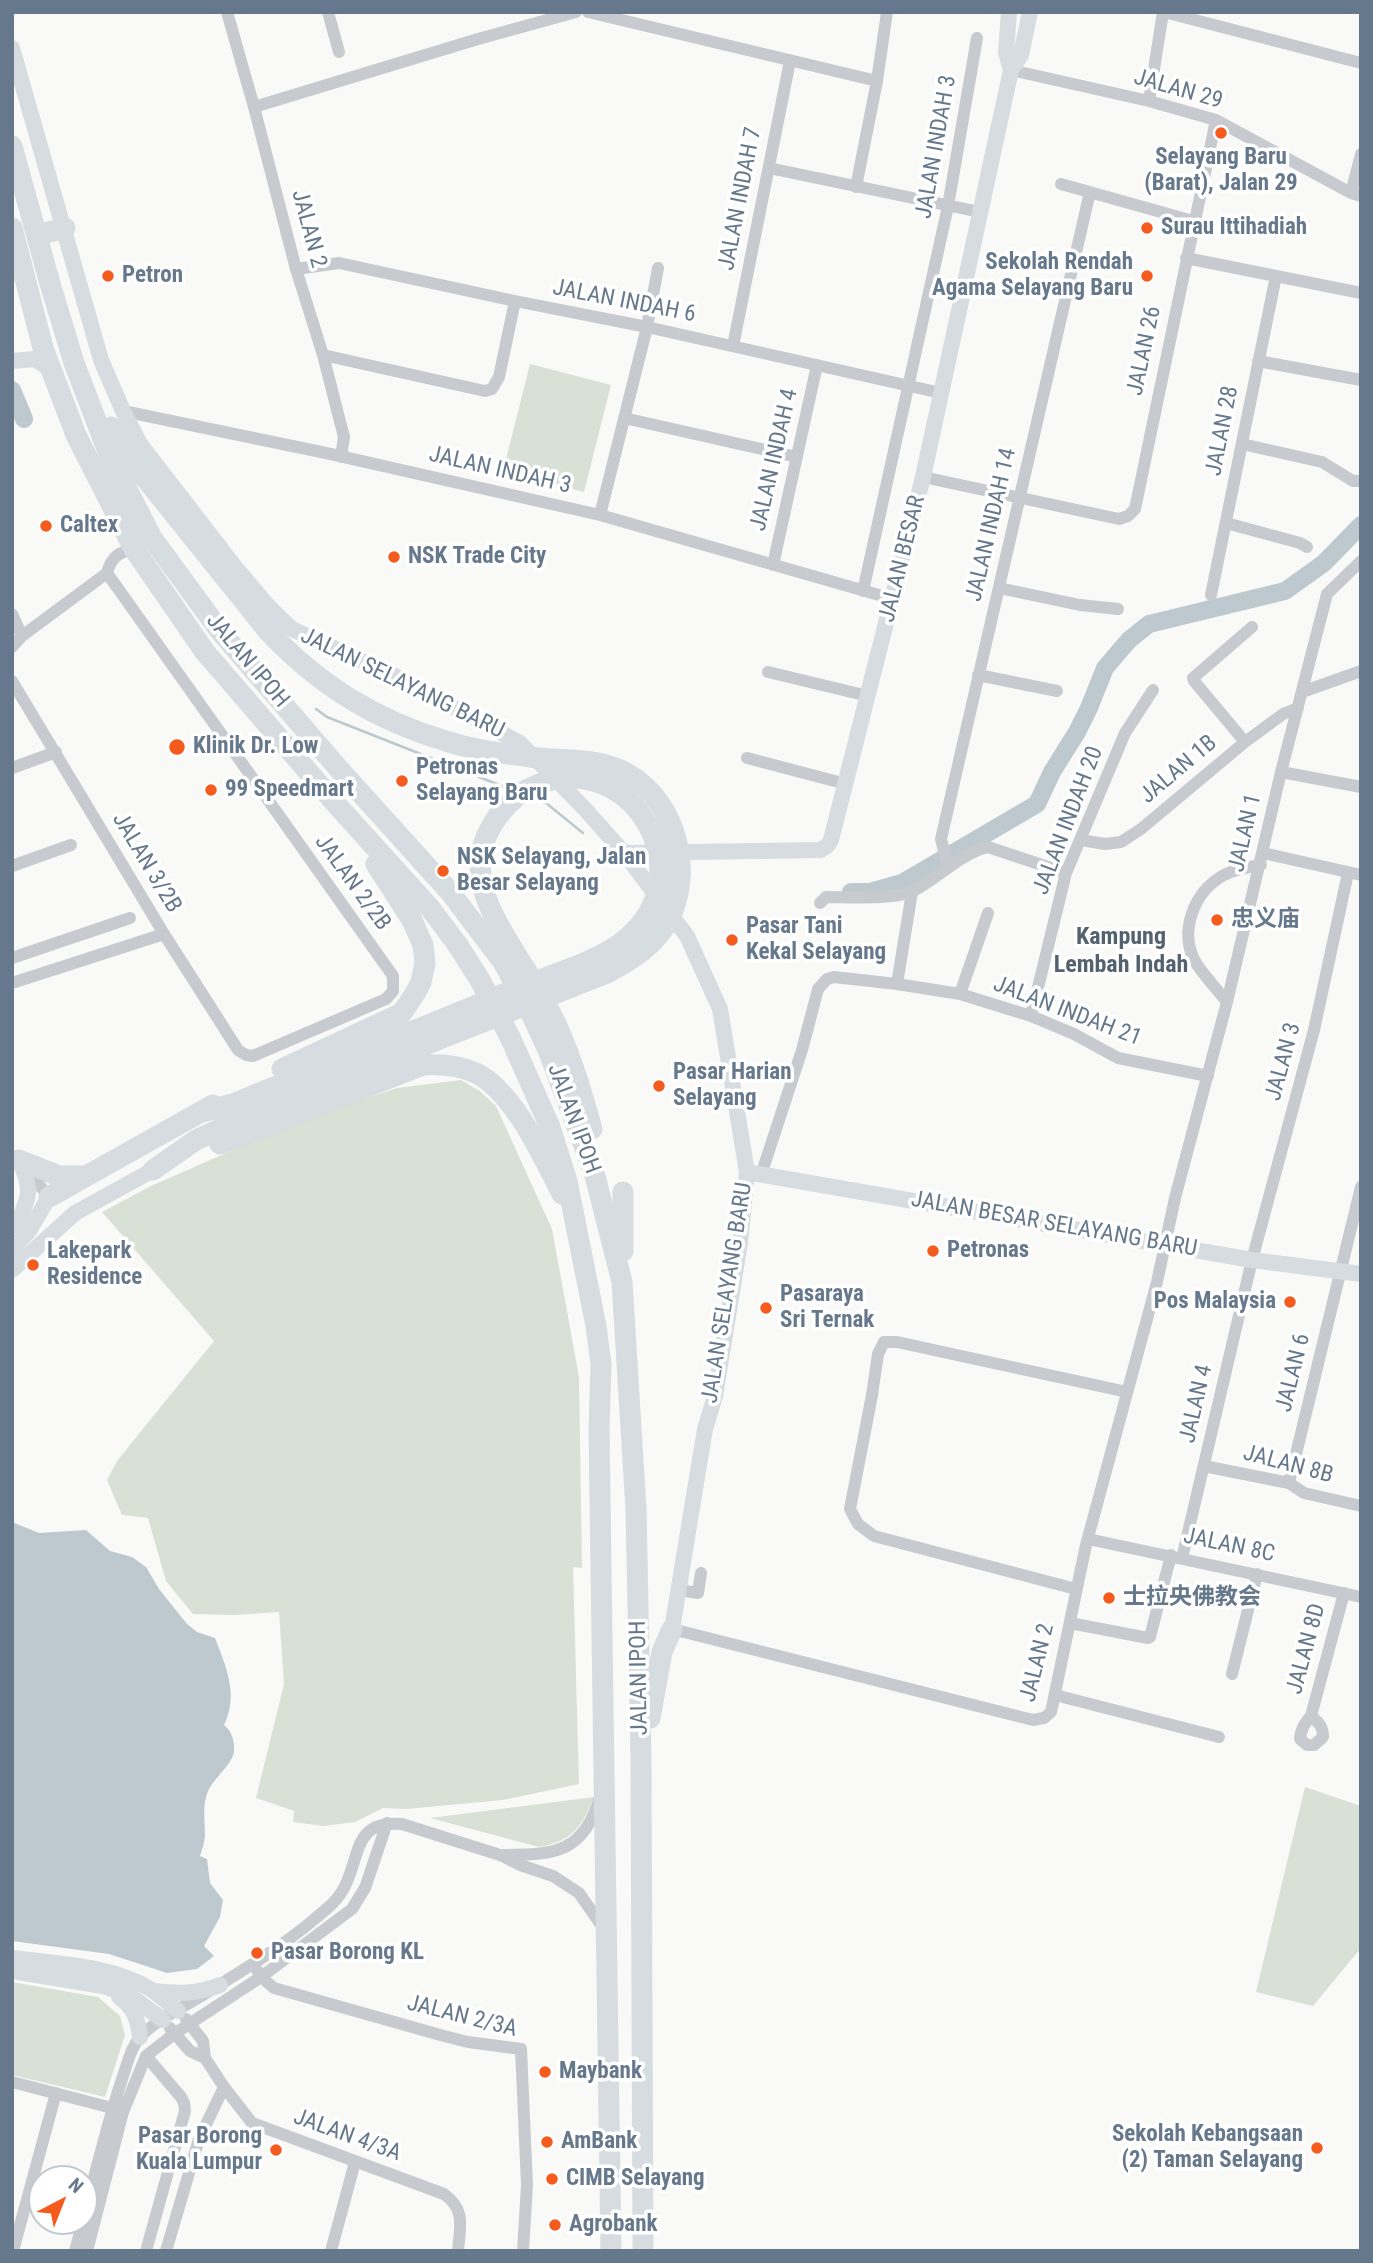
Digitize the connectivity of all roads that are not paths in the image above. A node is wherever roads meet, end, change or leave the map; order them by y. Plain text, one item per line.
1 (227, 12) edge
2 (328, 12) edge
3 (576, 12) edge
4 (587, 12) edge
5 (887, 12) edge
6 (1009, 12) edge
7 (1030, 12) edge
8 (1164, 12) edge
9 (977, 37) dead end
10 (12, 48) edge
11 (339, 52) dead end
12 (790, 61) junction
13 (1361, 63) edge
14 (1011, 70) junction
15 (877, 81) junction
16 (1149, 101) junction
17 (254, 107) junction
18 (1216, 120) junction
19 (12, 146) edge
20 (1361, 154) edge
21 (769, 168) junction
22 (1061, 184) dead end
23 (856, 187) junction
24 (1090, 192) junction
25 (1356, 194) edge
26 (948, 206) junction
27 (981, 212) junction
28 (1193, 221) junction
29 (65, 228) junction
30 (12, 229) edge
31 (37, 235) junction
32 (1186, 258) junction
33 (659, 268) dead end
34 (296, 269) junction
35 (1276, 276) junction
36 (49, 280) junction
37 (1361, 293) edge
38 (515, 301) junction
39 (647, 327) junction
40 (39, 331) junction
41 (733, 346) junction
42 (323, 355) junction
43 (16, 360) edge
44 (1258, 361) junction
45 (817, 365) junction
46 (52, 371) junction
47 (1361, 380) edge
48 (910, 386) junction
49 (942, 393) junction
50 (123, 411) junction
51 (624, 418) junction
52 (1242, 444) junction
53 (341, 457) junction
54 (797, 457) junction
55 (923, 477) junction
56 (1357, 481) edge
57 (1019, 498) junction
58 (600, 515) junction
59 (1226, 523) junction
60 (1307, 547) dead end
61 (134, 549) junction
62 (1361, 561) edge
63 (773, 565) junction
64 (107, 573) junction
65 (999, 588) junction
66 (863, 590) junction
67 (1211, 595) dead end
68 (893, 599) junction
69 (1118, 609) dead end
70 (12, 614) edge
71 (1252, 627) dead end
72 (22, 636) junction
73 (12, 647) edge
74 (1361, 671) edge
75 (768, 673) dead end
76 (978, 676) junction
77 (12, 681) edge
78 (1153, 690) dead end
79 (1058, 691) dead end
80 (1302, 692) junction
81 (868, 696) junction
82 (1298, 709) junction
83 (1245, 743) junction
84 (56, 752) junction
85 (747, 758) dead end
86 (12, 768) edge
87 (1281, 772) junction
88 (846, 784) junction
89 (1361, 787) edge
90 (336, 804) junction
91 (1081, 840) junction
92 (71, 845) dead end
93 (624, 853) junction
94 (1262, 859) junction
95 (947, 864) junction
96 (12, 866) edge
97 (1066, 873) junction
98 (1354, 874) edge
99 (912, 892) junction
100 (820, 903) dead end
101 (988, 913) dead end
102 (130, 918) dead end
103 (164, 934) junction
104 (12, 958) edge
105 (12, 983) edge
106 (897, 984) junction
107 (960, 994) junction
108 (1227, 1002) junction
109 (402, 1013) junction
110 (1031, 1016) junction
111 (253, 1056) joint
112 (423, 1065) junction
113 (1208, 1076) junction
114 (320, 1078) junction
115 (202, 1112) junction
116 (16, 1156) edge
117 (153, 1170) junction
118 (754, 1173) junction
119 (86, 1176) junction
120 (1361, 1187) edge
121 (623, 1192) dead end
122 (49, 1197) junction
123 (573, 1216) junction
124 (14, 1228) edge
125 (612, 1240) junction
126 (1166, 1245) junction
127 (12, 1248) edge
128 (1252, 1259) junction
129 (570, 1263) dead end
130 (12, 1270) edge
131 (1340, 1272) junction
132 (1361, 1273) edge
133 (622, 1282) junction
134 (1126, 1392) junction
135 (600, 1430) junction
136 (1204, 1466) junction
137 (1289, 1483) junction
138 (1361, 1506) edge
139 (1088, 1539) junction
140 (1177, 1556) junction
141 (701, 1573) dead end
142 (1257, 1574) junction
143 (1076, 1589) junction
144 (679, 1590) junction
145 (1344, 1593) junction
146 (1361, 1597) edge
147 (1070, 1623) junction
148 (640, 1625) junction
149 (672, 1629) junction
150 (1232, 1674) dead end
151 (1055, 1695) junction
152 (1311, 1716) dead end
153 (1219, 1737) dead end
154 (641, 1758) junction
155 (606, 1770) junction
156 (387, 1823) junction
157 (500, 1855) junction
158 (608, 1934) junction
159 (12, 1958) edge
160 (254, 1964) junction
161 (12, 1971) edge
162 (261, 1977) junction
163 (220, 1985) junction
164 (103, 1986) junction
165 (152, 1990) junction
166 (178, 2011) junction
167 (163, 2020) junction
168 (190, 2024) junction
169 (174, 2034) junction
170 (140, 2037) junction
171 (146, 2056) junction
172 (205, 2058) junction
173 (12, 2082) edge
174 (224, 2087) junction
175 (56, 2093) junction
176 (112, 2108) junction
177 (355, 2162) junction
178 (97, 2165) edge
179 (13, 2251) edge
180 (87, 2251) edge
181 (146, 2251) edge
182 (166, 2251) edge
183 (331, 2251) edge
184 (458, 2251) edge
185 (523, 2251) edge
186 (611, 2251) edge
187 (643, 2251) edge

1 - 17 street, JALAN 2
2 - 11 street
3 - 17 street
4 - 12 street
5 - 15 street
6 - 14 street
7 - 14 street
8 - 13 street
8 - 16 street
9 - 26 street, JALAN INDAH 3
10 - 29 street
12 - 15 street
12 - 21 street, JALAN INDAH 7
14 - 16 street, JALAN 29
14 - 27 street, JALAN BESAR
15 - 23 street
16 - 18 street, JALAN 29
17 - 34 street, JALAN 2
18 - 25 street, JALAN 29
18 - 28 street, JALAN 26
19 - 31 highway, JALAN IPOH
20 - 25 street
21 - 23 street
21 - 41 street, JALAN INDAH 7
22 - 24 street
23 - 26 street
24 - 28 street
24 - 57 street, JALAN INDAH 14
26 - 27 street
26 - 48 street, JALAN INDAH 3
27 - 49 street, JALAN BESAR
28 - 32 street, JALAN 26
29 - 31 highway
29 - 50 street, JALAN SELAYANG BARU
30 - 40 highway, JALAN IPOH
31 - 36 highway, JALAN IPOH
32 - 35 street
32 - 57 street, JALAN 26
33 - 39 street
34 - 38 street, JALAN INDAH 6
34 - 42 street, JALAN 2
35 - 37 street
35 - 44 street, JALAN 28
36 - 114 highway
36 - 125 highway, JALAN IPOH
38 - 39 street, JALAN INDAH 6
38 - 42 street
39 - 41 street, JALAN INDAH 6
39 - 51 street
40 - 43 street
40 - 46 highway, JALAN IPOH
41 - 45 street, JALAN INDAH 6
42 - 53 street, JALAN 2
43 - 46 street
44 - 47 street
44 - 52 street, JALAN 28
45 - 48 street, JALAN INDAH 6
45 - 54 street, JALAN INDAH 4
46 - 61 highway, JALAN IPOH
48 - 49 street, JALAN INDAH 6
48 - 66 street, JALAN INDAH 3
49 - 55 street, JALAN BESAR
50 - 53 street, JALAN INDAH 3
50 - 93 street, JALAN SELAYANG BARU
51 - 54 street
51 - 58 street
52 - 56 street
52 - 59 street, JALAN 28
53 - 58 street, JALAN INDAH 3
54 - 63 street, JALAN INDAH 4
55 - 57 street
55 - 68 street, JALAN BESAR
57 - 65 street, JALAN INDAH 14
58 - 63 street, JALAN INDAH 3
59 - 60 street
59 - 67 street, JALAN 28
61 - 64 street
61 - 90 highway, JALAN IPOH
62 - 80 street, JALAN 1
63 - 66 street, JALAN INDAH 3
64 - 72 street
64 - 111 street, JALAN 2/2B
65 - 69 street
65 - 76 street, JALAN INDAH 14
66 - 68 street, JALAN INDAH 3
68 - 81 street, JALAN BESAR
70 - 72 street
71 - 83 street
72 - 73 street
74 - 80 street
75 - 81 street
76 - 79 street
76 - 95 street, JALAN INDAH 14
77 - 84 street, JALAN 3/2B
78 - 91 street, JALAN INDAH 20
80 - 82 street, JALAN 1
81 - 88 street, JALAN BESAR
82 - 83 street, JALAN 1B
82 - 87 street, JALAN 1
83 - 91 street, JALAN 1B
84 - 86 street
84 - 103 street, JALAN 3/2B
85 - 88 street
87 - 89 street
87 - 94 street, JALAN 1
88 - 93 street, JALAN BESAR
90 - 109 highway
90 - 123 highway, JALAN IPOH
91 - 97 street, JALAN INDAH 20
92 - 96 street
93 - 118 street, JALAN SELAYANG BARU
94 - 98 street
94 - 108 street, JALAN 1
94 - 108 street
95 - 97 street
95 - 99 street
97 - 110 street, JALAN INDAH 20
98 - 128 street, JALAN 3
99 - 100 street
99 - 106 street
101 - 107 street
102 - 104 street
103 - 105 street
103 - 111 street, JALAN 3/2B
106 - 107 street, JALAN INDAH 21
106 - 118 street, JALAN INDAH 21
107 - 110 street, JALAN INDAH 21
108 - 113 street, JALAN 1
109 - 112 highway
109 - 115 highway
110 - 113 street, JALAN INDAH 21
112 - 117 highway
112 - 123 highway
113 - 126 street, JALAN 1
114 - 115 highway
114 - 117 highway
114 - 125 highway
115 - 119 highway
116 - 119 highway
116 - 122 street
116 - 124 street
117 - 130 street
118 - 126 street, JALAN BESAR SELAYANG BARU
118 - 144 street, JALAN SELAYANG BARU
119 - 122 highway
120 - 131 street, JALAN 6
121 - 133 highway
122 - 124 street
122 - 127 street
123 - 135 highway, JALAN IPOH
125 - 133 highway, JALAN IPOH
126 - 128 street, JALAN BESAR SELAYANG BARU
126 - 134 street, JALAN 2
128 - 131 street, JALAN BESAR SELAYANG BARU
128 - 136 street, JALAN 4
129 - 135 highway
131 - 132 street, JALAN BESAR SELAYANG BARU
131 - 137 street, JALAN 6
133 - 148 highway, JALAN IPOH
134 - 139 street, JALAN 2
134 - 143 street
135 - 155 highway, JALAN IPOH
136 - 137 street, JALAN 8B
136 - 140 street, JALAN 4
137 - 138 street, JALAN 8B
139 - 140 street, JALAN 8C
139 - 143 street, JALAN 2
140 - 142 street, JALAN 8C
140 - 147 street, JALAN 4
141 - 144 street
142 - 145 street, JALAN 8C
142 - 150 street
143 - 147 street, JALAN 2
144 - 149 street, JALAN SELAYANG BARU
145 - 146 street, JALAN 8C
145 - 152 street, JALAN 8D
147 - 151 street, JALAN 2
148 - 149 highway
148 - 154 highway, JALAN IPOH
149 - 151 street, JALAN 2
149 - 154 highway
151 - 153 street
154 - 187 highway, JALAN IPOH
155 - 157 street
155 - 158 highway, JALAN IPOH
156 - 157 street
156 - 160 street
156 - 162 street
157 - 158 street
158 - 186 highway, JALAN IPOH
159 - 165 street
160 - 162 street
160 - 163 street
161 - 164 street
162 - 168 street
162 - 185 street, JALAN 2/3A
163 - 165 street
163 - 166 street
164 - 167 street
164 - 170 street
165 - 166 street
166 - 167 street
166 - 168 street, JALAN 4/3A
167 - 169 street, JALAN 4/3A
167 - 170 street
168 - 169 street
168 - 172 street, JALAN 4/3A
169 - 171 street
169 - 172 street, JALAN 4/3A
170 - 176 street
171 - 180 street
171 - 181 street
172 - 174 street, JALAN 4/3A
173 - 175 street
174 - 177 street, JALAN 4/3A
174 - 182 street
175 - 176 street
175 - 179 street
176 - 178 street
177 - 183 street
177 - 184 street, JALAN 4/3A

